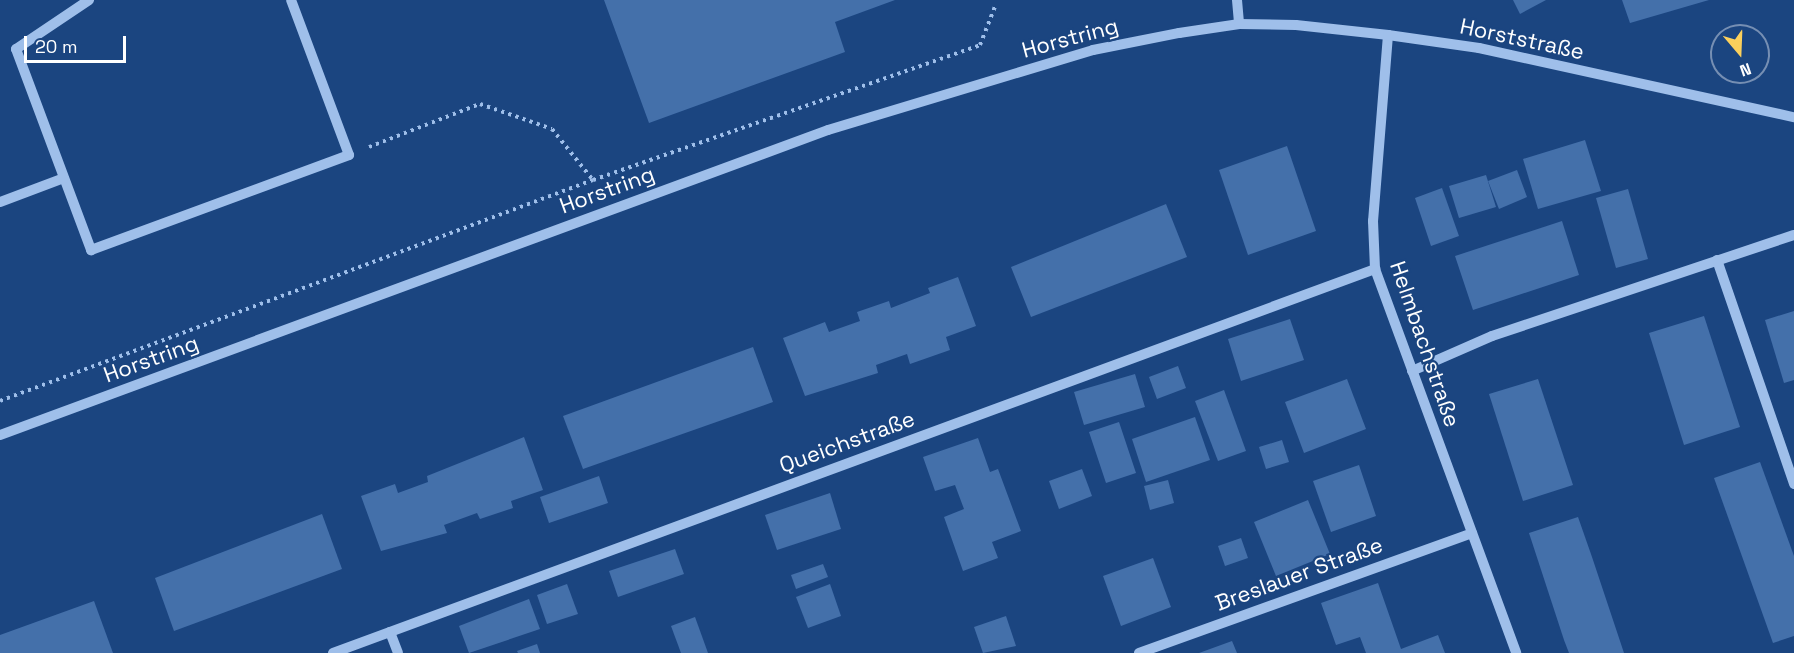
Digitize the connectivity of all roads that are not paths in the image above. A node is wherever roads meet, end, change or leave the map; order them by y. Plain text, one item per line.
1 (89, 0) edge
2 (291, 0) edge
3 (1237, 0) edge
4 (1239, 24) junction
5 (1388, 34) junction
6 (1794, 117) edge
7 (64, 178) junction
8 (0, 202) edge
9 (1794, 235) edge
10 (1717, 260) junction
11 (1375, 269) junction
12 (1412, 371) junction
13 (0, 435) edge
14 (1794, 484) edge
15 (1472, 533) junction
16 (390, 632) junction
17 (333, 653) edge
18 (398, 653) edge
19 (1139, 653) edge
20 (1516, 653) edge

1 - 7 street
2 - 7 street
3 - 4 street
4 - 5 street, Horststraße
4 - 13 street, Horstring
5 - 6 street, Horststraße
5 - 11 street, Helmbachstraße
7 - 8 street
9 - 10 street
10 - 12 street
10 - 14 street
11 - 12 street, Helmbachstraße
11 - 16 street, Queichstraße
12 - 15 street, Helmbachstraße
15 - 19 street, Breslauer Straße
15 - 20 street, Helmbachstraße
16 - 17 street, Queichstraße
16 - 18 street

